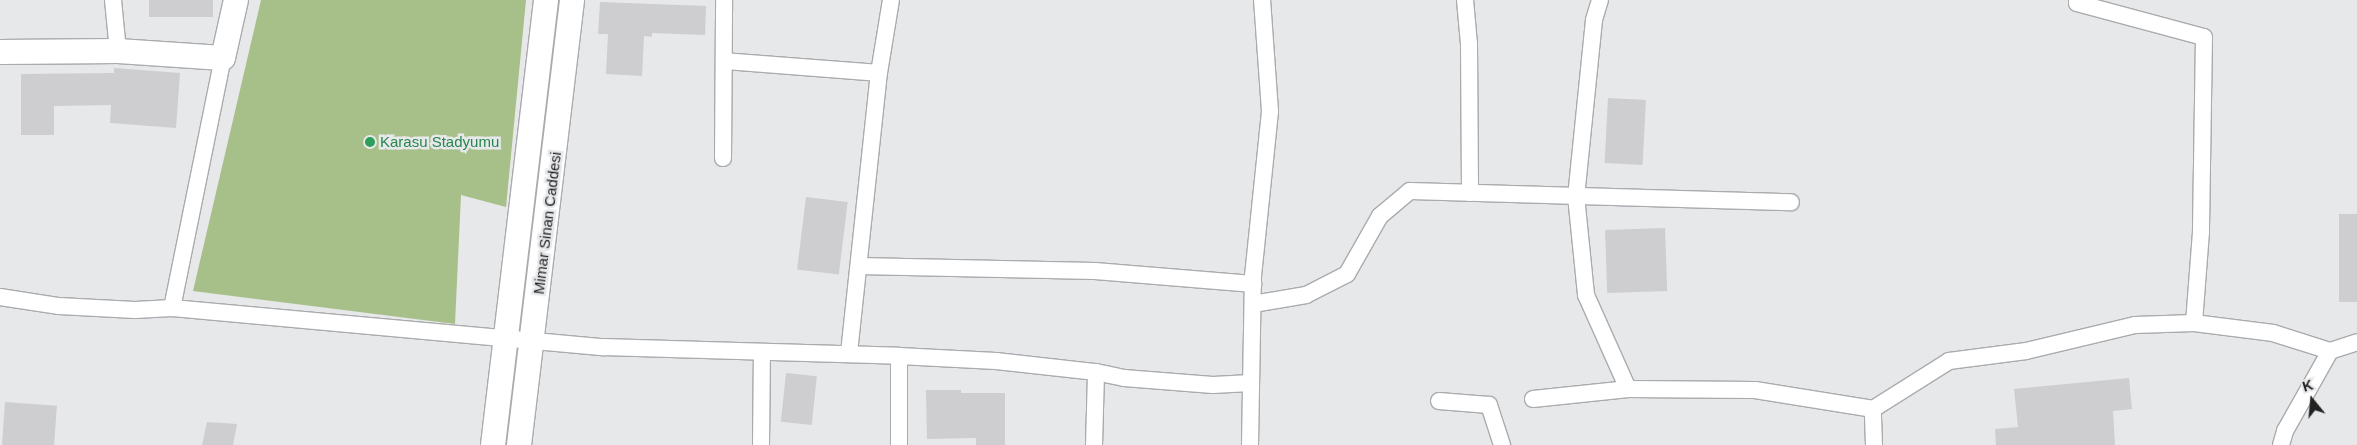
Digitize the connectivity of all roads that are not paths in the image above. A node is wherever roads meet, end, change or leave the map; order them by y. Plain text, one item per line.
1 (113, 0) edge
2 (236, 0) edge
3 (546, 0) edge
4 (572, 0) edge
5 (724, 0) edge
6 (891, 0) edge
7 (1262, 0) edge
8 (1465, 0) edge
9 (1600, 0) edge
10 (2077, 0) edge
11 (118, 51) junction
12 (0, 52) edge
13 (222, 58) junction
14 (724, 61) junction
15 (879, 73) junction
16 (724, 158) dead end
17 (1470, 193) junction
18 (1576, 196) junction
19 (1791, 202) dead end
20 (859, 266) junction
21 (1253, 284) junction
22 (0, 297) edge
23 (1252, 304) junction
24 (172, 308) junction
25 (2194, 322) junction
26 (507, 340) junction
27 (532, 341) junction
28 (2357, 342) edge
29 (2330, 351) junction
30 (762, 353) junction
31 (849, 353) junction
32 (899, 356) junction
33 (1096, 372) junction
34 (1251, 383) junction
35 (1628, 388) junction
36 (1534, 399) dead end
37 (1439, 401) dead end
38 (1873, 409) junction
39 (493, 445) edge
40 (519, 445) edge
41 (761, 445) edge
42 (899, 445) edge
43 (1094, 445) edge
44 (1250, 445) edge
45 (1502, 445) edge
46 (1874, 445) edge
47 (2281, 445) edge

1 - 11 street
2 - 13 main road
3 - 26 main road, Mimar Sinan Caddesi
4 - 27 main road, Mimar Sinan Caddesi
5 - 14 street
6 - 15 street
7 - 21 street
8 - 17 street
9 - 18 street
10 - 25 street
11 - 12 main road
11 - 13 main road
13 - 24 street
14 - 15 street
14 - 16 street
15 - 20 street
17 - 18 street
17 - 23 street
18 - 19 street
18 - 35 street
20 - 21 street
20 - 31 street
21 - 23 street
22 - 24 street
23 - 34 street
24 - 26 street
25 - 29 street
25 - 38 street
26 - 27 street
26 - 39 main road, Mimar Sinan Caddesi
27 - 30 street
27 - 40 main road, Mimar Sinan Caddesi
28 - 29 street
29 - 47 street
30 - 31 street
30 - 41 street
31 - 32 street
32 - 33 street
32 - 42 street
33 - 34 street
33 - 43 street
34 - 44 street
35 - 36 street
35 - 38 street
37 - 45 street
38 - 46 street

